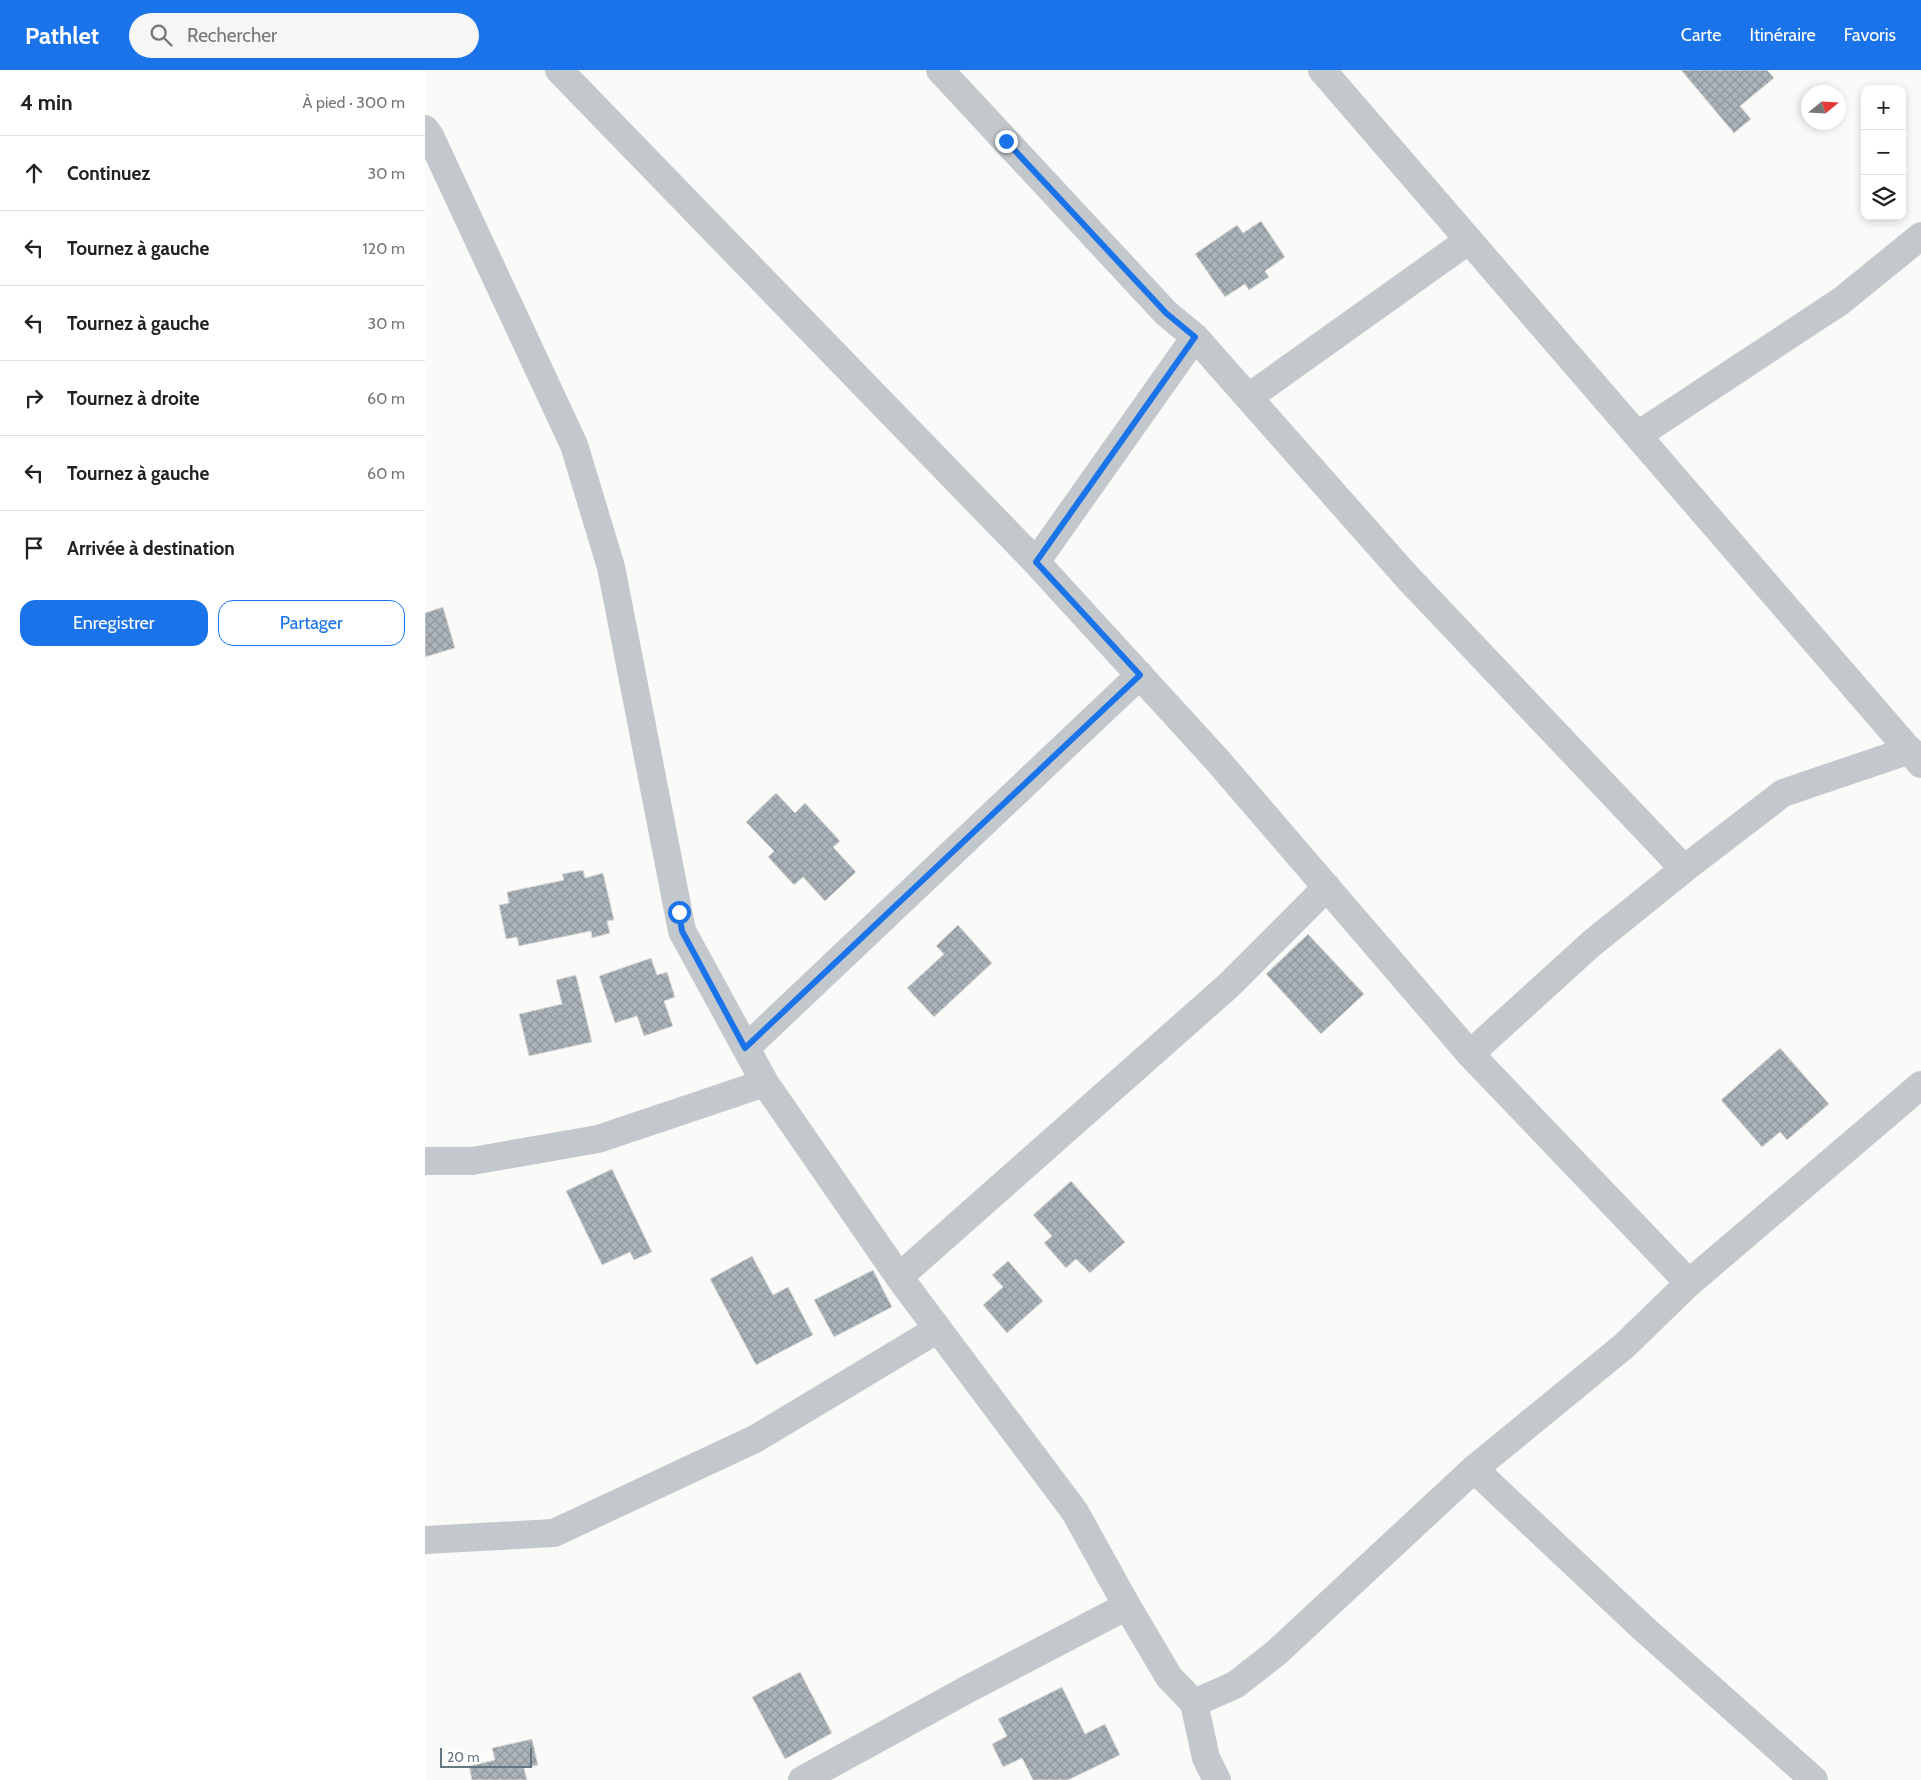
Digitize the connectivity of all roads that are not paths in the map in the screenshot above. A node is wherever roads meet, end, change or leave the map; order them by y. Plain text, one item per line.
1 (559, 70) edge
2 (940, 70) edge
3 (1322, 70) edge
4 (425, 129) edge
5 (1921, 236) edge
6 (1469, 240) junction
7 (1195, 337) junction
8 (1249, 397) junction
9 (1638, 435) junction
10 (1036, 562) junction
11 (1140, 675) junction
12 (1915, 757) edge
13 (1684, 870) junction
14 (1327, 887) junction
15 (745, 1048) junction
16 (1470, 1054) junction
17 (765, 1083) junction
18 (1921, 1084) edge
19 (425, 1161) edge
20 (899, 1277) junction
21 (1689, 1283) junction
22 (938, 1329) junction
23 (1474, 1469) junction
24 (425, 1540) edge
25 (1127, 1606) junction
26 (1194, 1703) junction
27 (802, 1780) edge
28 (1217, 1780) edge
29 (1814, 1780) edge

1 - 10 street
2 - 7 street
3 - 6 street
4 - 15 street
5 - 9 street
6 - 8 street
6 - 9 street
7 - 8 street
7 - 10 street
8 - 13 street
9 - 12 street
10 - 11 street
11 - 14 street
11 - 15 street
12 - 13 street
13 - 16 street
14 - 16 street
14 - 20 street
15 - 17 street
16 - 21 street
17 - 19 street
17 - 20 street
18 - 21 street
20 - 22 street
21 - 23 street
22 - 24 street
22 - 25 street
23 - 26 street
23 - 29 street
25 - 26 street
25 - 27 street
26 - 28 street

